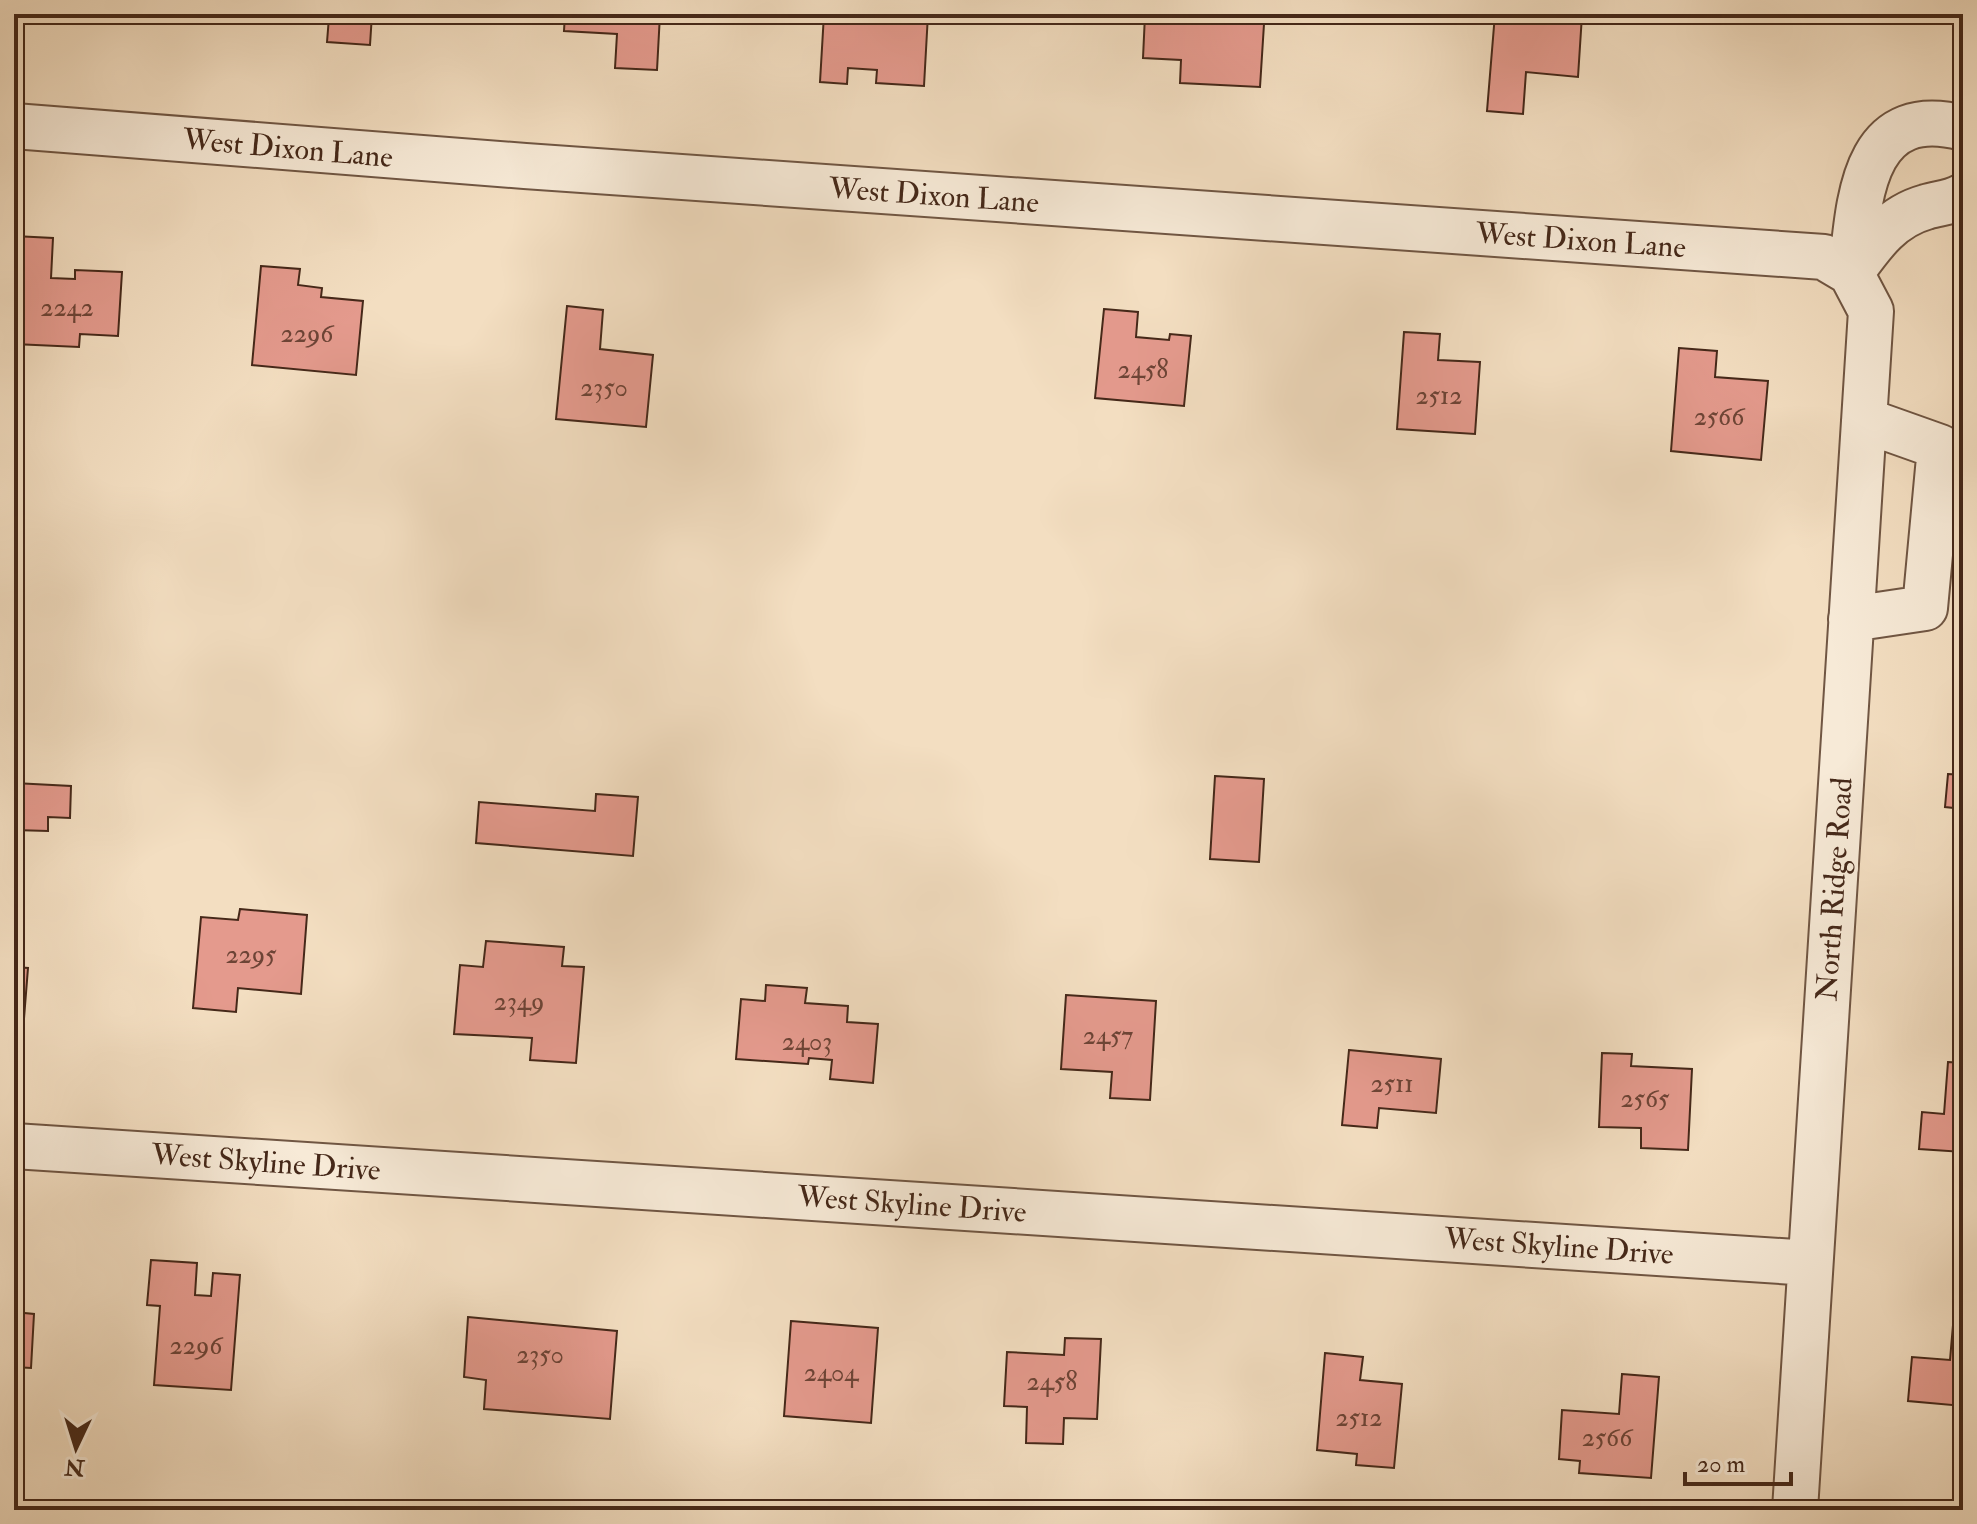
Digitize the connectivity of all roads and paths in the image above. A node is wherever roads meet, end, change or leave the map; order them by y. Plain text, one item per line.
1 (14, 126) edge
2 (1963, 128) edge
3 (1963, 196) edge
4 (1851, 273) junction
5 (1864, 420) junction
6 (1851, 619) junction
7 (14, 1146) edge
8 (1810, 1263) junction
9 (1795, 1510) edge

1 - 4 street, West Dixon Lane
2 - 4 street
3 - 4 street
4 - 5 street, North Ridge Road
5 - 6 street, North Ridge Road
5 - 6 street
6 - 8 street, North Ridge Road
7 - 8 street, West Skyline Drive
8 - 9 street, North Ridge Road

